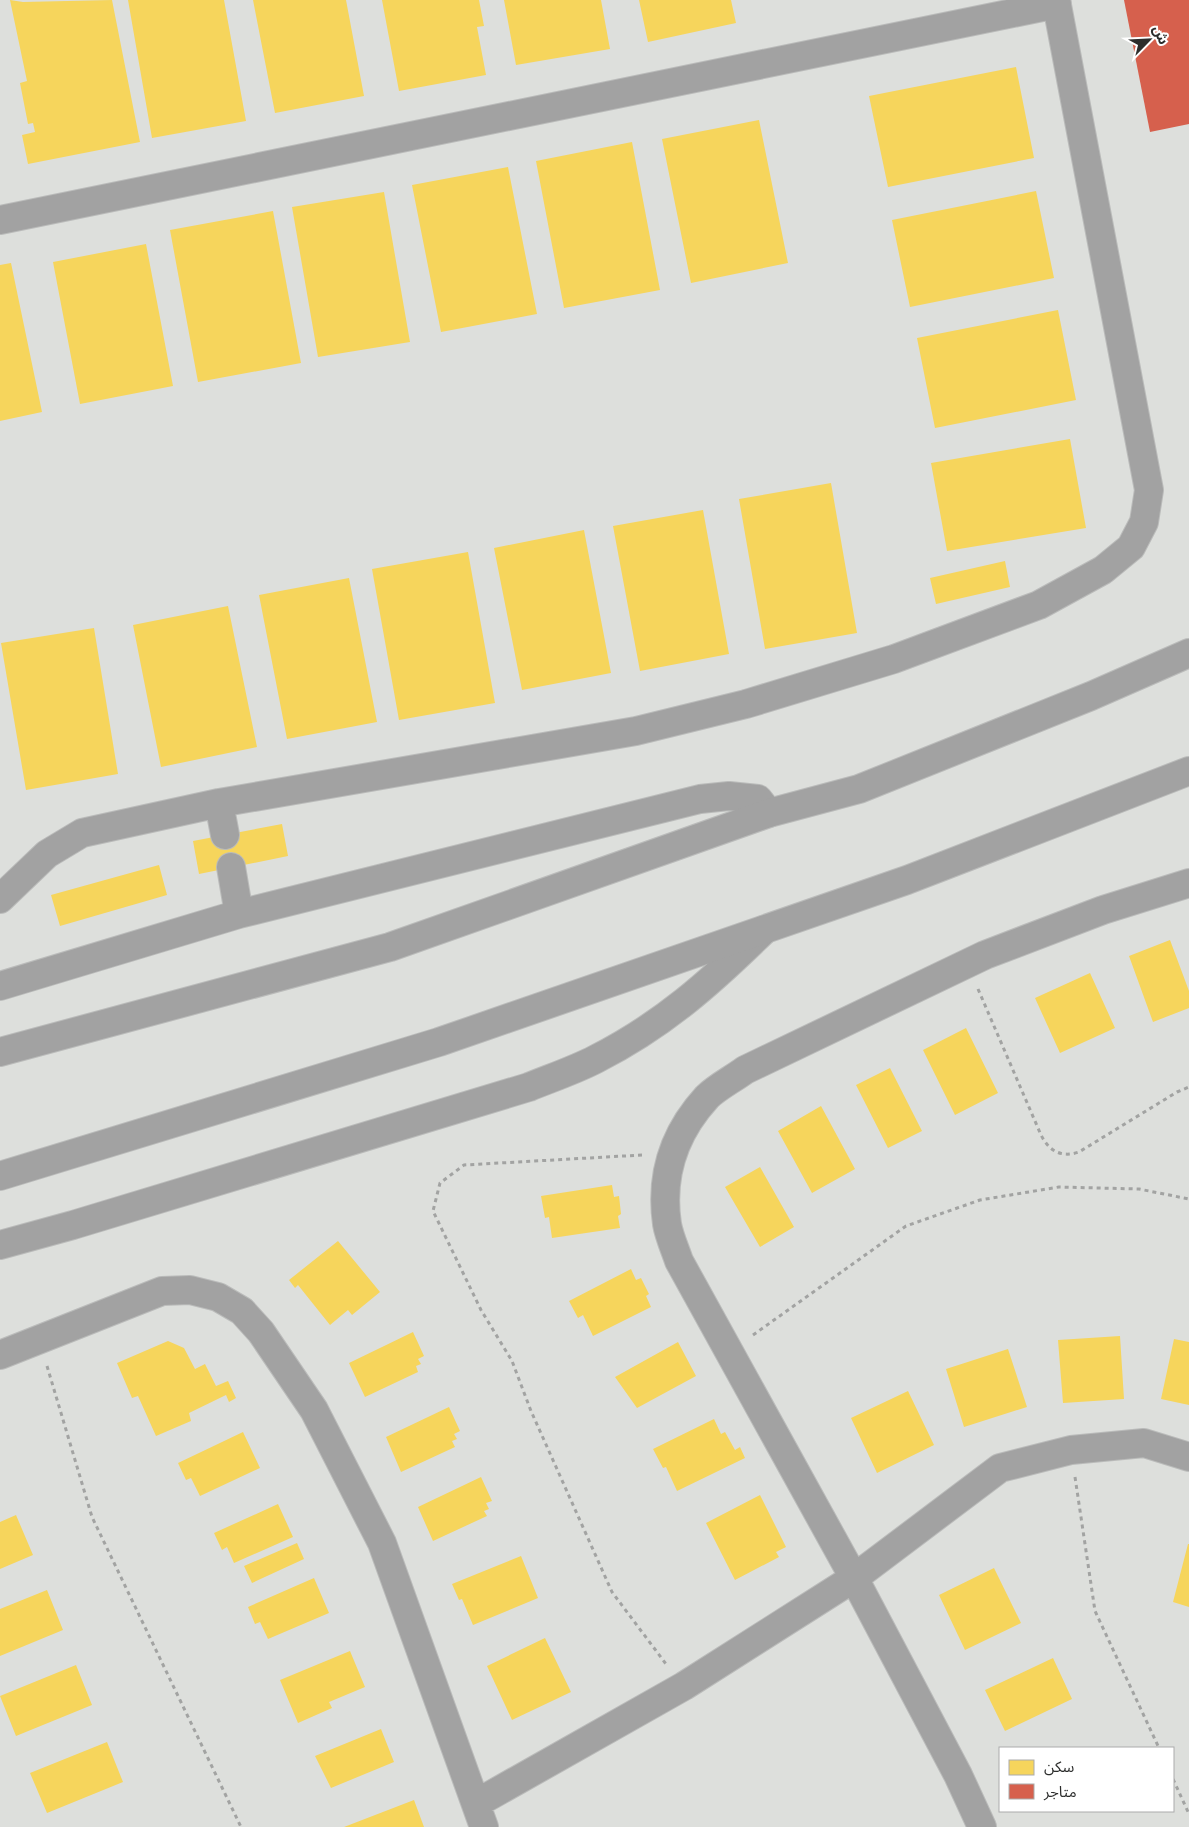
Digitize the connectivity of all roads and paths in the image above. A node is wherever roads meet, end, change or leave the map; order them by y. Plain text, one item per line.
1 (1056, 2) edge
2 (0, 220) edge
3 (1189, 652) edge
4 (1189, 771) edge
5 (219, 803) junction
6 (769, 813) junction
7 (225, 835) dead end
8 (231, 867) dead end
9 (1189, 883) edge
10 (0, 899) edge
11 (239, 914) junction
12 (764, 930) junction
13 (966, 964) junction
14 (0, 986) edge
15 (0, 1052) edge
16 (1189, 1087) edge
17 (671, 1154) junction
18 (0, 1176) edge
19 (1189, 1199) edge
20 (0, 1244) edge
21 (40, 1339) junction
22 (730, 1352) junction
23 (0, 1355) edge
24 (1071, 1450) junction
25 (1189, 1457) edge
26 (854, 1578) junction
27 (684, 1686) junction
28 (1159, 1747) edge
29 (1174, 1781) edge
30 (1189, 1814) edge
31 (480, 1815) edge
32 (241, 1827) edge
33 (982, 1827) edge

1 - 2 street
1 - 5 street
3 - 6 street
4 - 12 street
5 - 7 street
5 - 10 street
6 - 11 street
6 - 15 street
8 - 11 street
9 - 13 street
11 - 14 street
12 - 18 street
12 - 20 street
13 - 16 path
13 - 17 street
17 - 22 street
17 - 27 path
19 - 22 path
21 - 23 street
21 - 31 street
21 - 32 path
22 - 26 street
24 - 25 street
24 - 26 street
24 - 28 path
26 - 27 street
26 - 33 street
27 - 31 street
29 - 30 path

